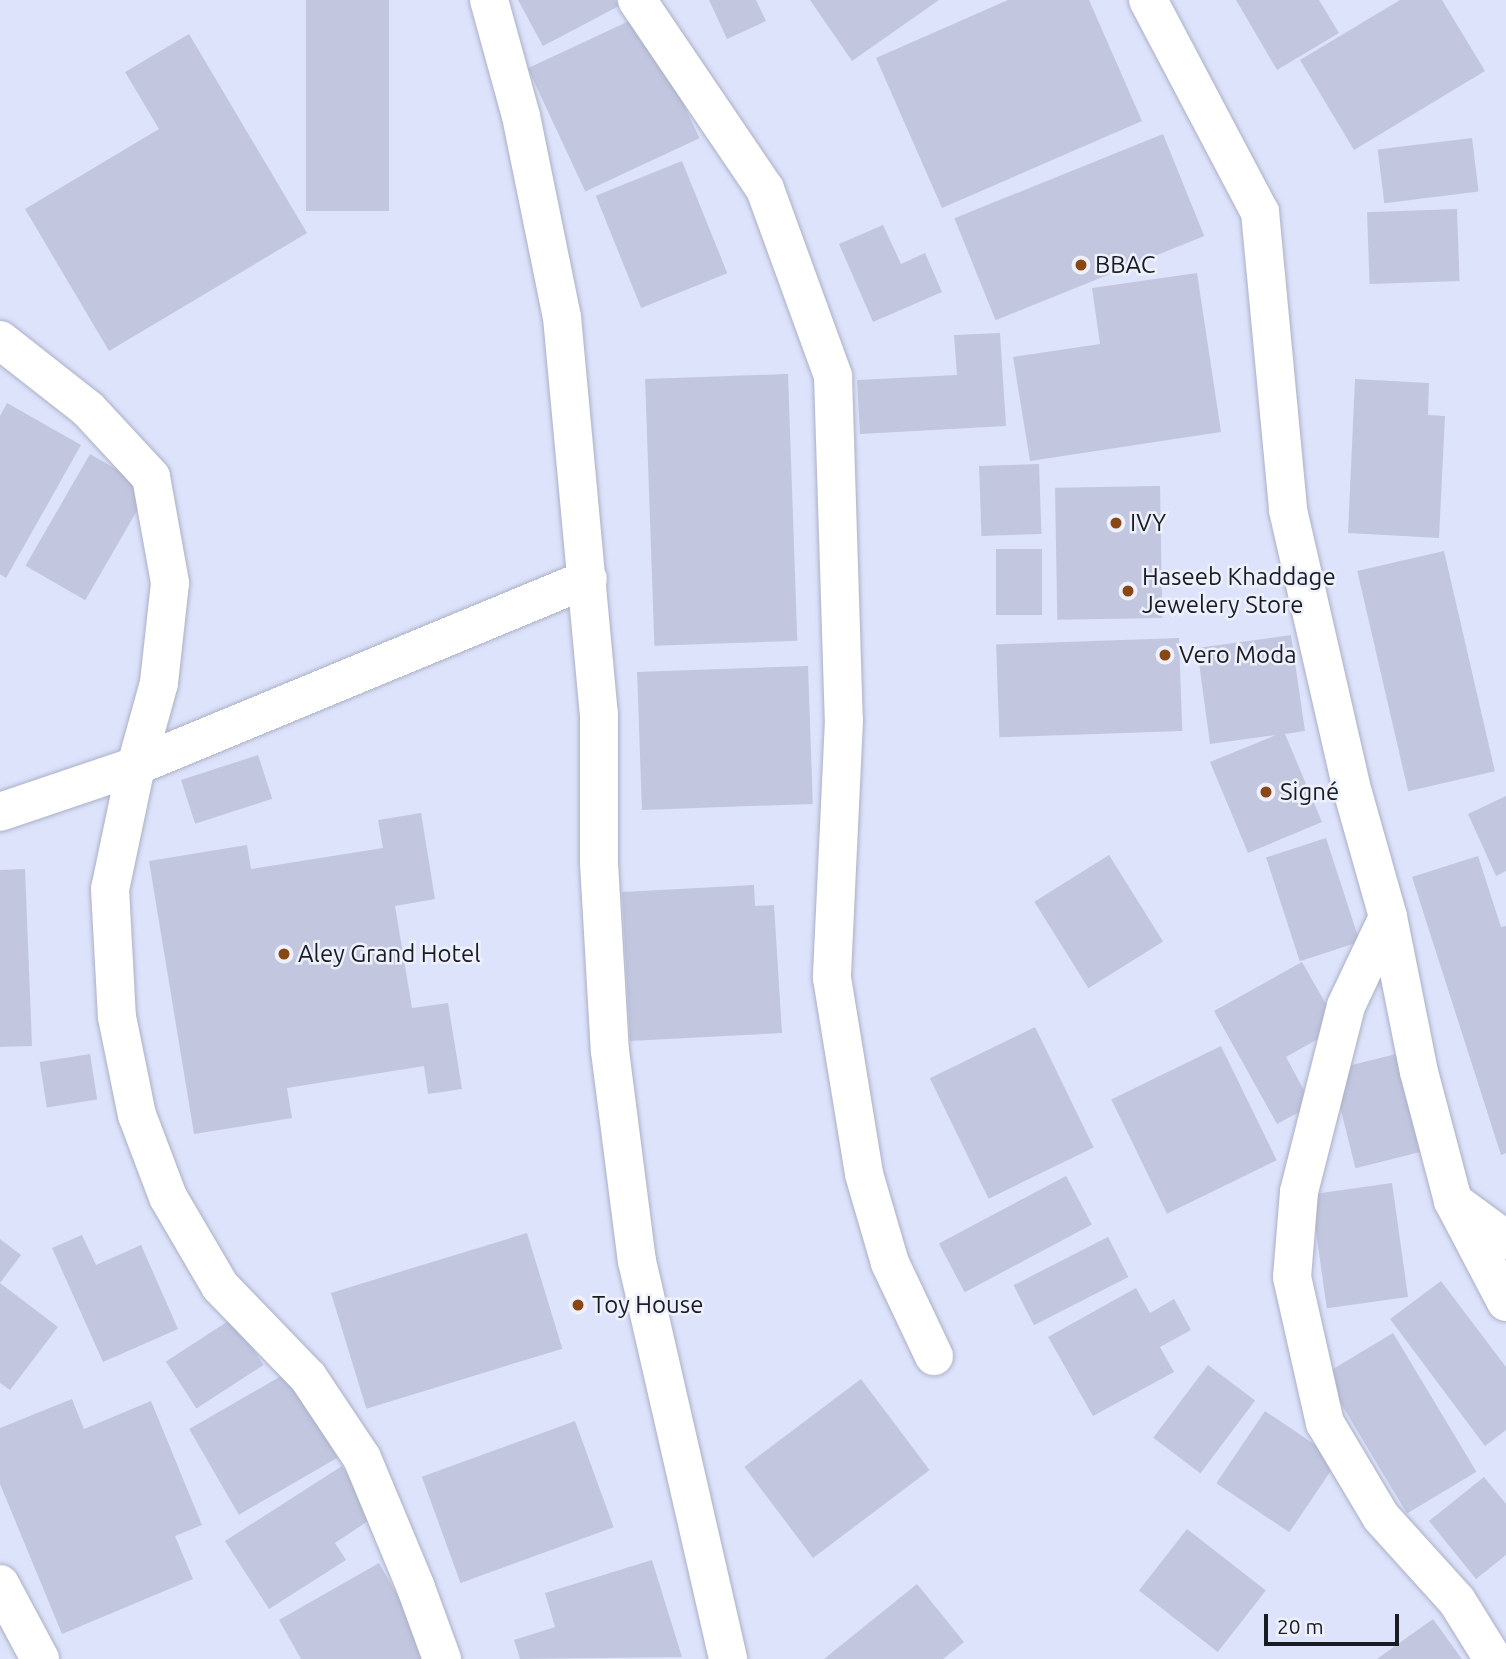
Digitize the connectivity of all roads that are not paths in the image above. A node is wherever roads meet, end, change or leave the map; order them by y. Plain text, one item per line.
1 (489, 0) edge
2 (637, 0) edge
3 (1148, 0) edge
4 (0, 340) edge
5 (588, 579) junction
6 (136, 766) junction
7 (0, 812) edge
8 (1388, 918) junction
9 (1453, 1201) junction
10 (1506, 1240) edge
11 (1506, 1302) edge
12 (934, 1356) dead end
13 (0, 1584) edge
14 (40, 1659) edge
15 (442, 1659) edge
16 (728, 1659) edge
17 (1493, 1659) edge

1 - 5 street
2 - 12 street
3 - 8 street
4 - 6 street
5 - 6 street
5 - 16 street
6 - 7 street
6 - 15 street
8 - 9 street
8 - 17 street
9 - 10 street
9 - 11 street
13 - 14 street

